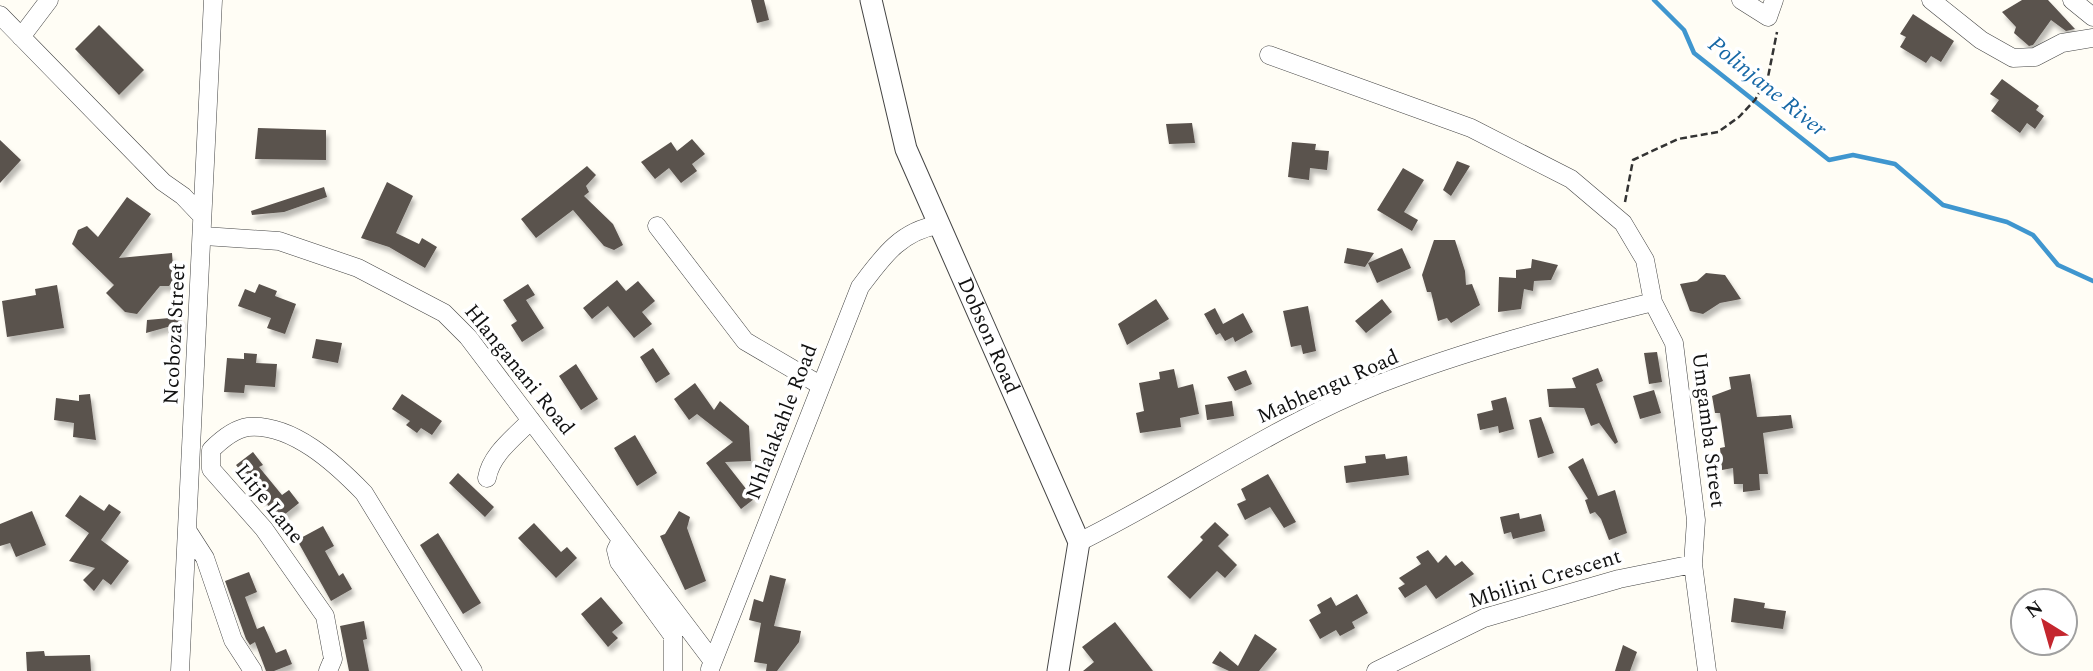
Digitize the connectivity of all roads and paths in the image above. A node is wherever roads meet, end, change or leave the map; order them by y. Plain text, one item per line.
1 (49, 0) edge
2 (213, 0) edge
3 (871, 0) edge
4 (1741, 0) edge
5 (1774, 0) edge
6 (1931, 0) edge
7 (2072, 0) edge
8 (0, 15) edge
9 (1768, 17) junction
10 (2093, 17) edge
11 (21, 37) junction
12 (2093, 38) edge
13 (1269, 55) dead end
14 (202, 216) junction
15 (1623, 223) junction
16 (938, 225) junction
17 (657, 226) dead end
18 (204, 236) junction
19 (1653, 302) junction
20 (820, 386) junction
21 (531, 420) junction
22 (487, 478) dead end
23 (187, 530) junction
24 (621, 540) junction
25 (1079, 542) junction
26 (1693, 564) junction
27 (711, 666) edge
28 (180, 671) edge
29 (253, 671) edge
30 (328, 671) edge
31 (473, 671) edge
32 (673, 671) edge
33 (1058, 671) edge
34 (1376, 671) edge
35 (1707, 671) edge

1 - 11 street
2 - 14 street, Ncoboza Street
3 - 16 street, Dobson Road
4 - 9 street
5 - 9 street
6 - 12 street
7 - 10 street
8 - 11 street
9 - 15 path
11 - 14 street
13 - 15 street, Umgamba Street
14 - 18 street, Ncoboza Street
15 - 19 street, Umgamba Street
16 - 20 street, Nhlalakahle Road
16 - 25 street, Dobson Road
17 - 20 street
18 - 21 street, Hlanganani Road
18 - 23 street, Ncoboza Street
19 - 25 street, Mabhengu Road
19 - 26 street, Umgamba Street
20 - 27 street, Nhlalakahle Road
21 - 22 street
21 - 24 street, Hlanganani Road
23 - 28 street, Ncoboza Street
23 - 29 street
24 - 27 street, Hlanganani Road
24 - 32 street
25 - 33 street
26 - 34 street, Mbilini Crescent
26 - 35 street, Umgamba Street
30 - 31 street, Litje Lane

